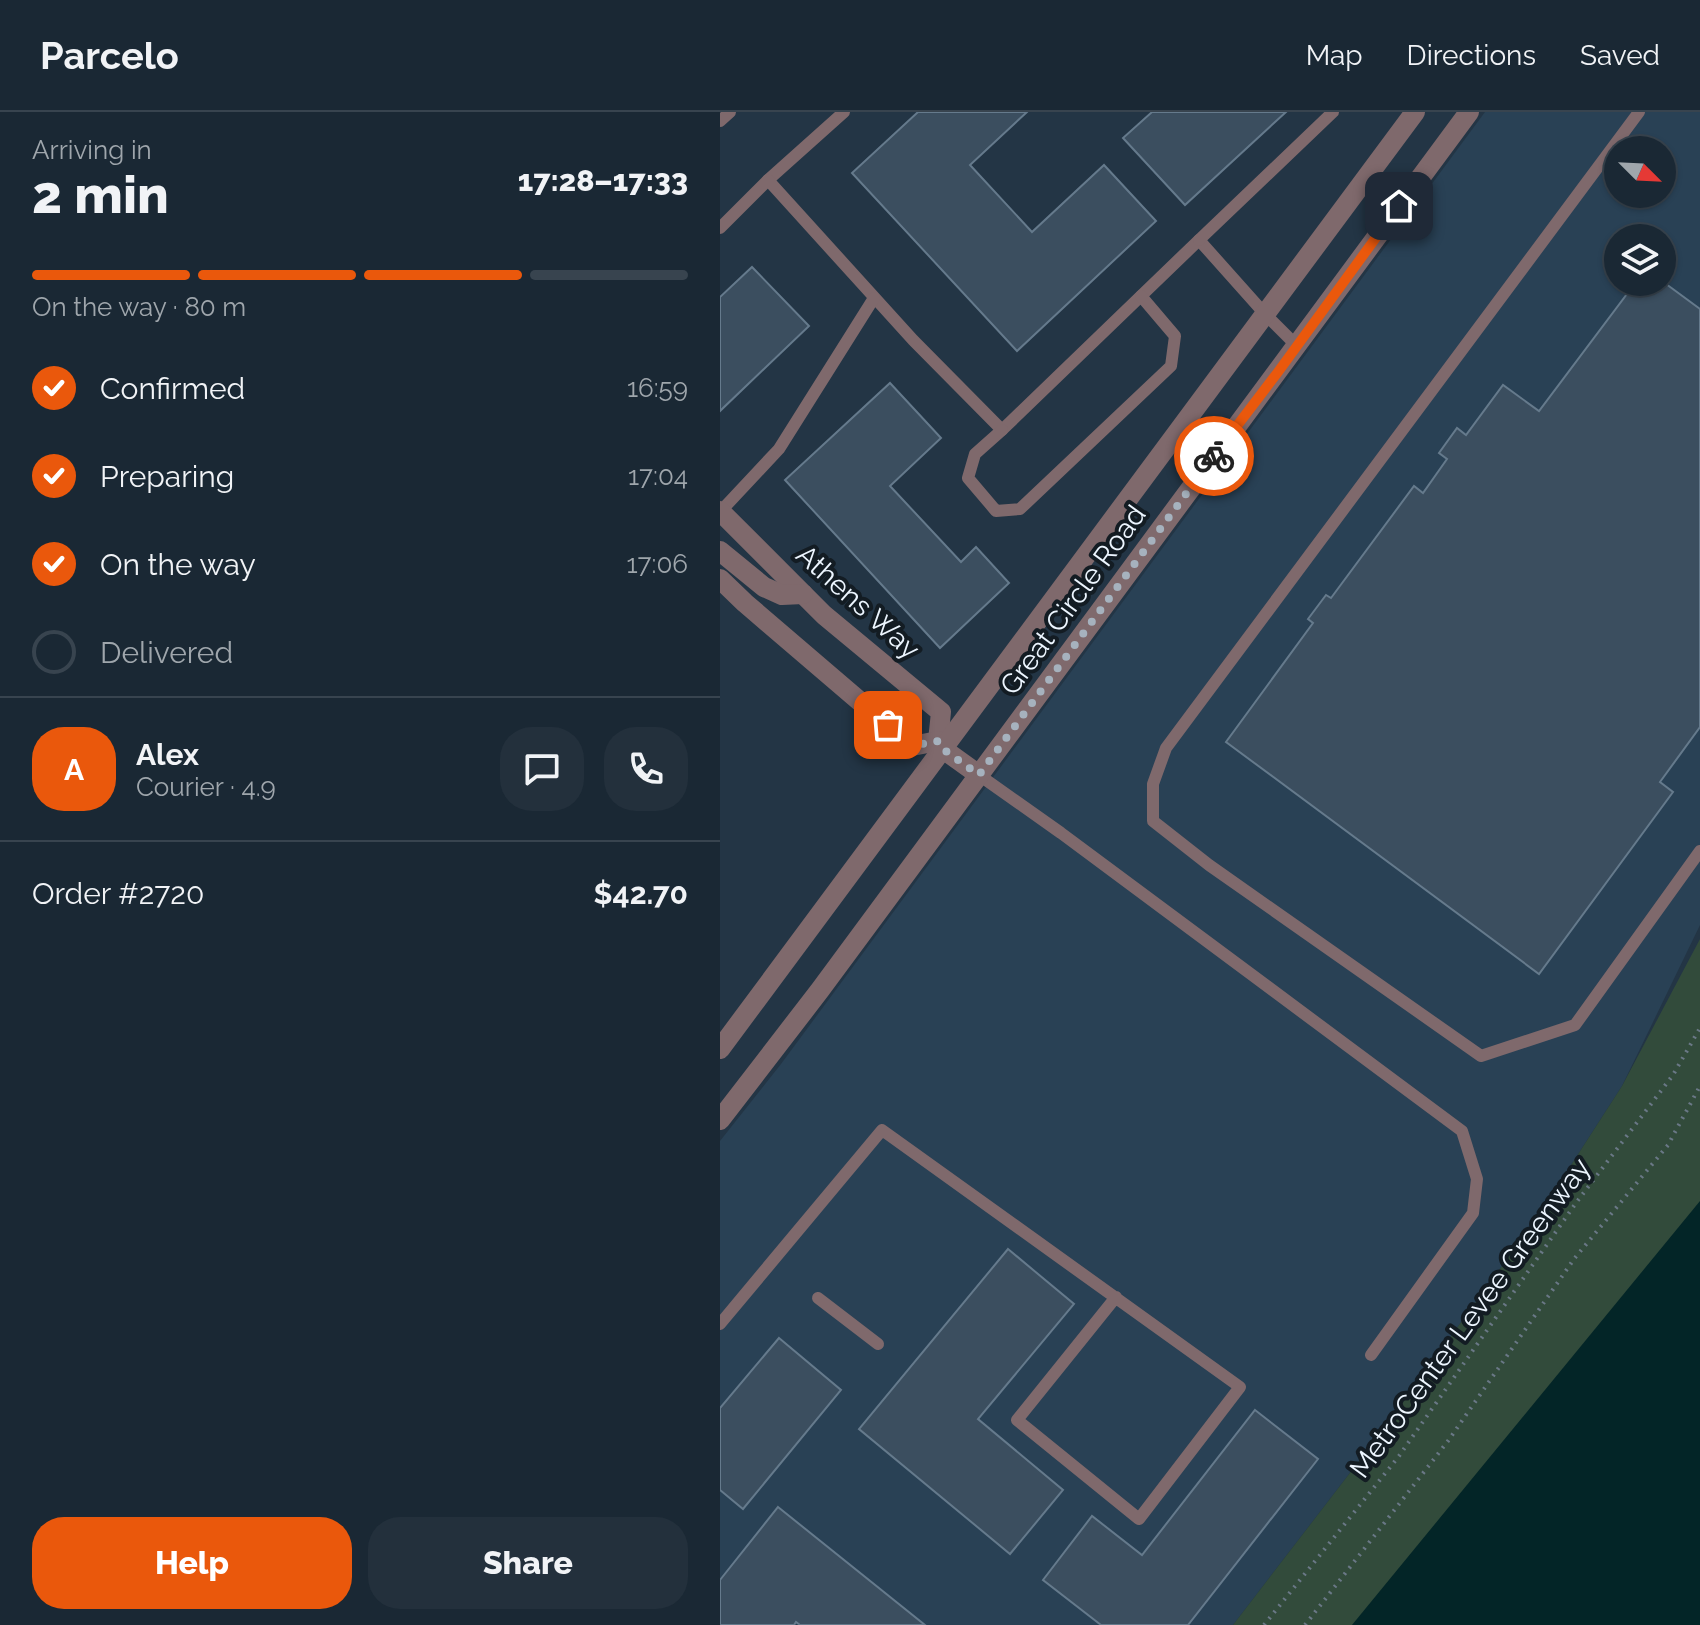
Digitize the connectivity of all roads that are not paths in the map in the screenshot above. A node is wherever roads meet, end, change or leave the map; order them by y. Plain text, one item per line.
1 (730, 112) edge
2 (844, 112) edge
3 (1333, 112) edge
4 (1415, 112) edge
5 (1469, 112) edge
6 (1639, 112) edge
7 (720, 121) edge
8 (768, 180) junction
9 (720, 228) edge
10 (1199, 240) junction
11 (1141, 296) junction
12 (874, 298) junction
13 (1265, 314) junction
14 (1297, 346) junction
15 (1002, 430) junction
16 (720, 511) edge
17 (720, 551) edge
18 (720, 579) edge
19 (803, 594) junction
20 (941, 745) junction
21 (979, 775) junction
22 (1700, 851) edge
23 (720, 1049) edge
24 (720, 1120) edge
25 (1116, 1297) junction
26 (818, 1298) dead end
27 (720, 1324) edge
28 (878, 1344) dead end
29 (1371, 1355) dead end

1 - 7 lane
2 - 8 lane
3 - 10 lane
4 - 13 street, Great Circle Road
5 - 14 street, Great Circle Road
6 - 22 lane
8 - 9 lane
8 - 12 lane
10 - 11 lane
10 - 13 lane
11 - 15 lane
11 - 15 lane
12 - 15 lane
12 - 16 lane
13 - 14 lane
13 - 20 street, Great Circle Road
14 - 21 street, Great Circle Road
16 - 19 street, Athens Way
17 - 19 street
18 - 20 street
19 - 20 street, Athens Way
20 - 21 street
20 - 23 street, Great Circle Road
21 - 24 street, Great Circle Road
21 - 29 lane
25 - 25 lane
25 - 27 lane
26 - 28 lane

